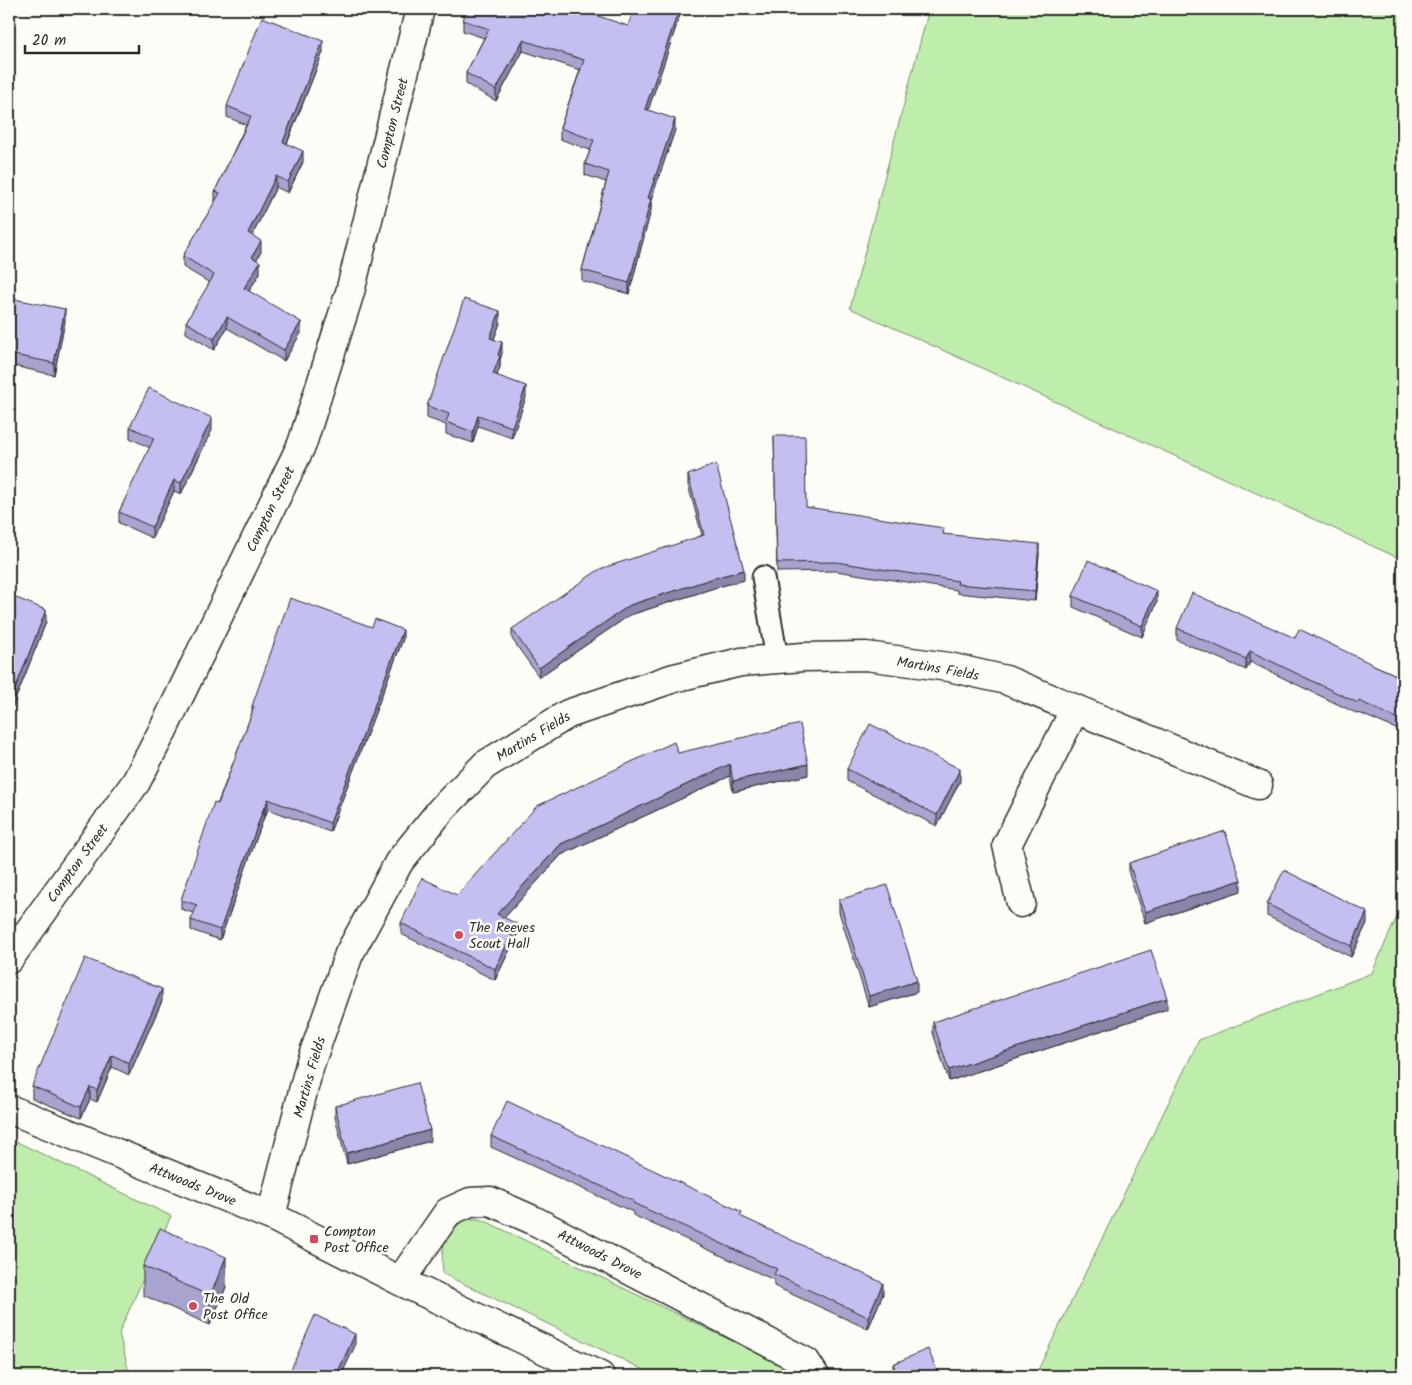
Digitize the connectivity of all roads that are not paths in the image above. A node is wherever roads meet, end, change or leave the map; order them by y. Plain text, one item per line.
1 (420, 9) edge
2 (763, 576) dead end
3 (777, 659) junction
4 (1075, 709) junction
5 (1258, 785) dead end
6 (1021, 903) dead end
7 (9, 959) edge
8 (9, 1109) edge
9 (271, 1216) junction
10 (400, 1281) junction
11 (600, 1376) edge
12 (815, 1376) edge

1 - 7 street, Compton Street
2 - 3 lane
3 - 4 street, Martins Fields
3 - 9 street, Martins Fields
4 - 5 street, Martins Fields
4 - 6 street
8 - 9 street, Attwoods Drove
9 - 10 street, Attwoods Drove
10 - 11 street, Attwoods Drove
10 - 12 street, Attwoods Drove

